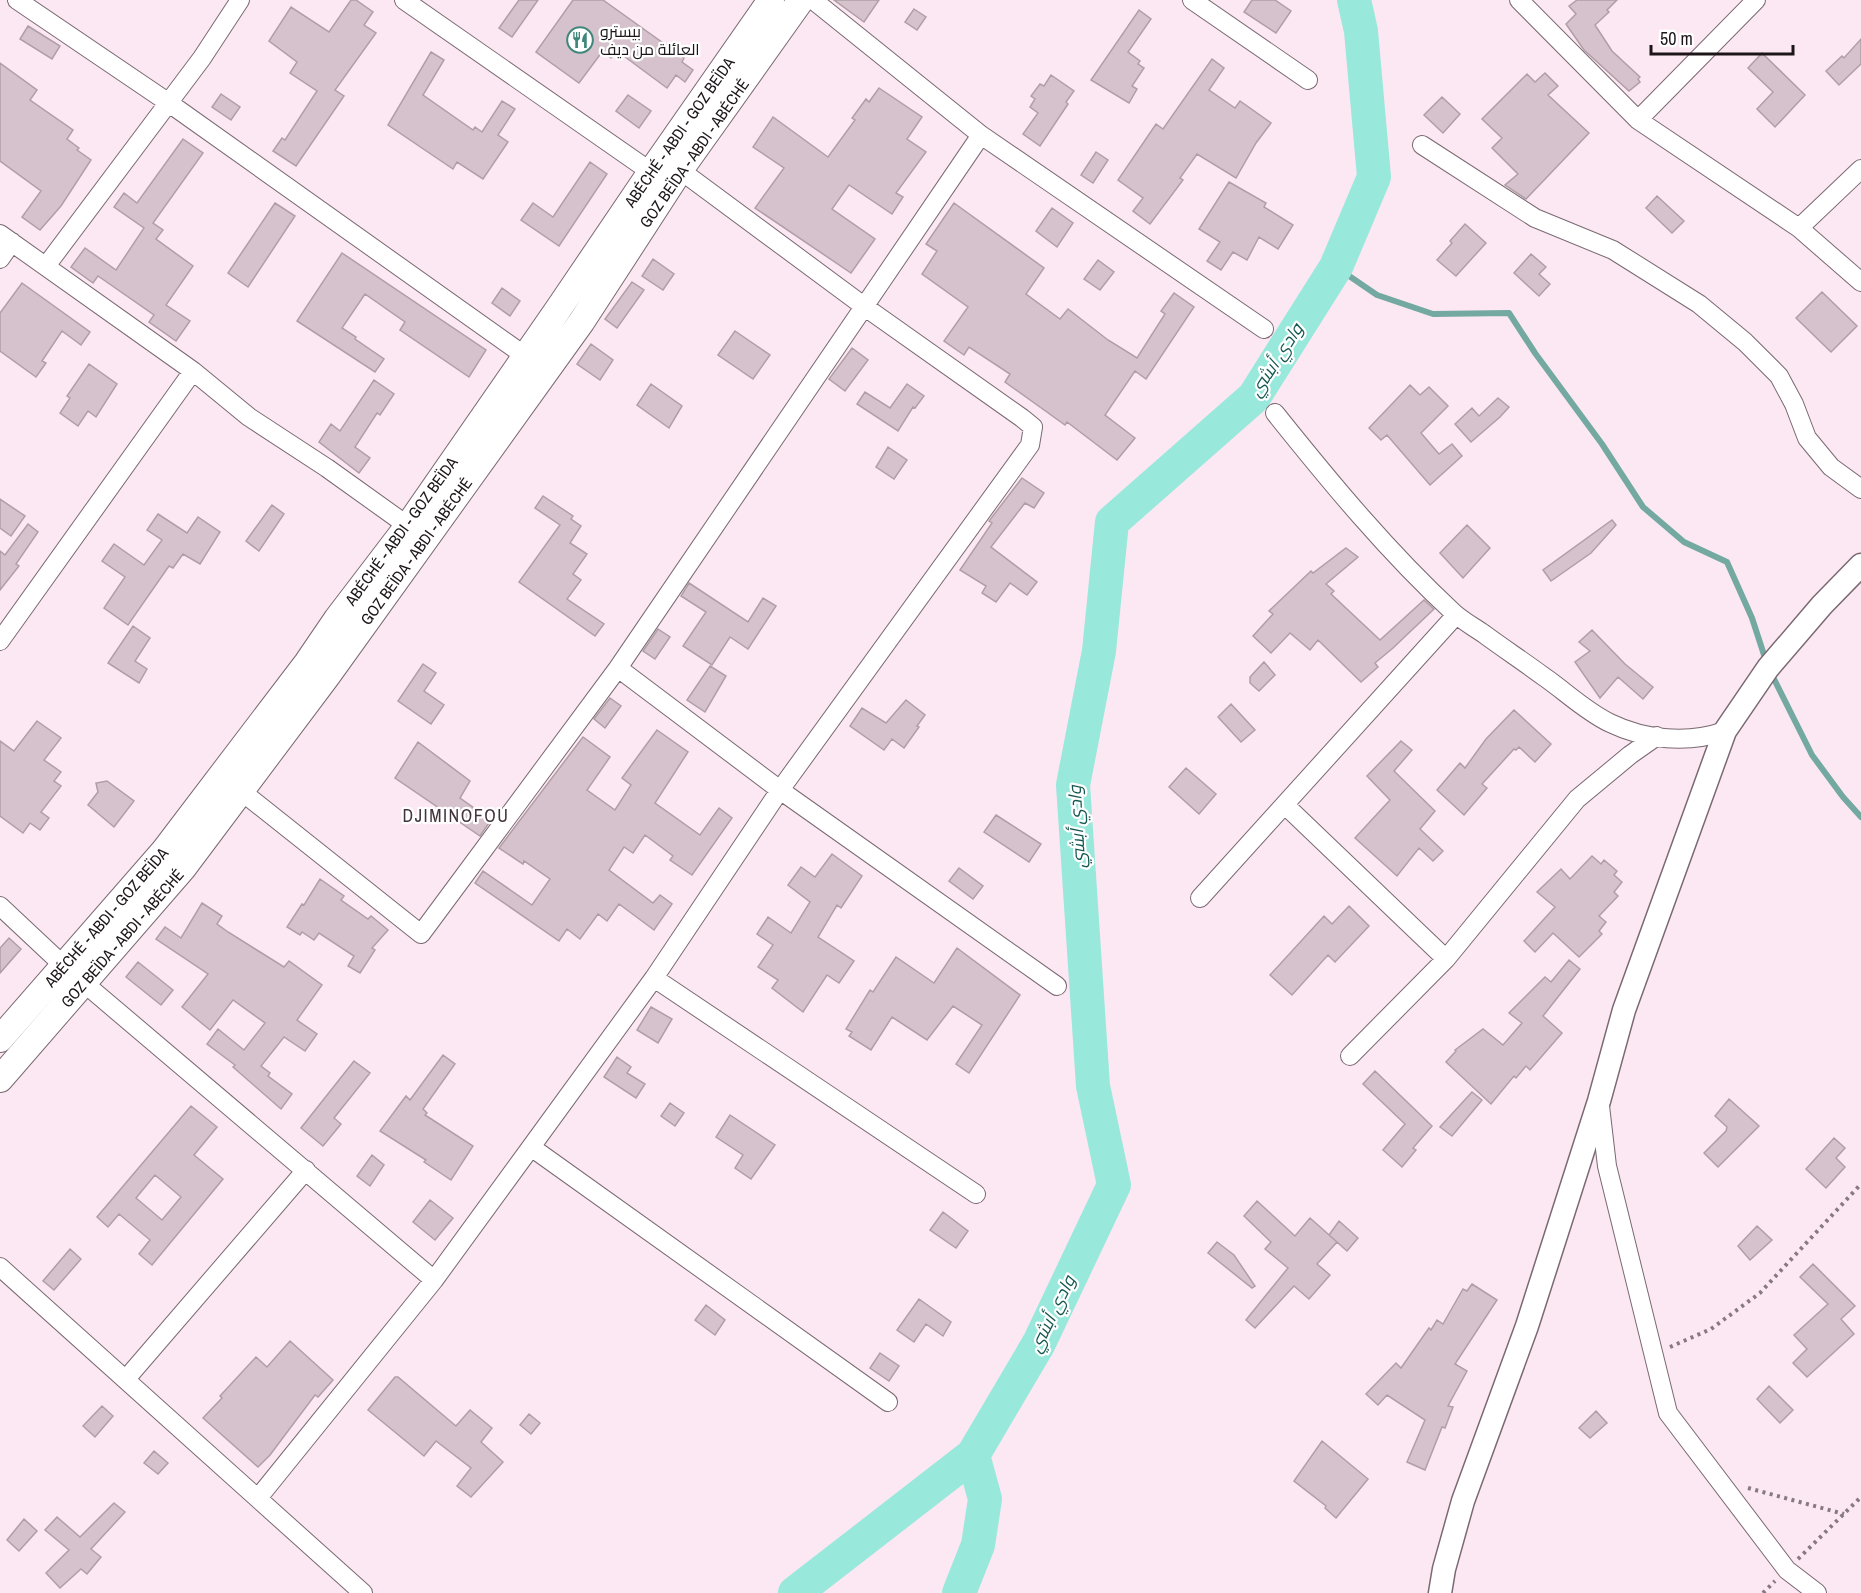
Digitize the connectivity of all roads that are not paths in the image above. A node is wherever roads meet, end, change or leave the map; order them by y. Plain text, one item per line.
1 (17, 0) edge
2 (240, 0) edge
3 (404, 0) edge
4 (771, 0) edge
5 (801, 0) edge
6 (813, 0) edge
7 (1192, 0) edge
8 (1519, 0) edge
9 (1756, 0) edge
10 (1308, 80) dead end
11 (169, 103) junction
12 (1638, 120) junction
13 (981, 135) junction
14 (1422, 145) dead end
15 (1861, 169) edge
16 (680, 170) junction
17 (651, 172) junction
18 (1799, 228) junction
19 (6, 238) edge
20 (0, 259) edge
21 (46, 266) junction
22 (1861, 282) edge
23 (865, 307) junction
24 (1264, 329) dead end
25 (527, 355) junction
26 (193, 371) junction
27 (546, 372) junction
28 (1275, 413) dead end
29 (1861, 489) edge
30 (408, 526) junction
31 (1861, 565) edge
32 (1456, 615) junction
33 (0, 641) edge
34 (618, 668) junction
35 (317, 670) junction
36 (1725, 731) junction
37 (1657, 736) junction
38 (780, 790) junction
39 (241, 791) junction
40 (1285, 805) junction
41 (1200, 898) dead end
42 (0, 906) edge
43 (1446, 959) junction
44 (64, 966) junction
45 (654, 978) junction
46 (84, 982) junction
47 (1058, 987) dead end
48 (0, 1039) edge
49 (1350, 1056) dead end
50 (0, 1079) edge
51 (1599, 1101) junction
52 (531, 1147) junction
53 (306, 1170) junction
54 (976, 1194) dead end
55 (0, 1267) edge
56 (434, 1280) junction
57 (126, 1379) junction
58 (888, 1402) dead end
59 (258, 1498) junction
60 (363, 1593) edge
61 (1440, 1593) edge
62 (1817, 1593) edge

1 - 11 street
2 - 11 street
3 - 17 street
4 - 17 main road, ABÉCHÉ - ABDI - GOZ BEÏDA
5 - 16 main road, GOZ BEÏDA - ABDI - ABÉCHÉ
6 - 13 street
7 - 10 street
8 - 12 street
9 - 12 street
11 - 21 street
11 - 25 street
12 - 18 street
13 - 23 street
13 - 24 street
14 - 29 street
15 - 18 street
16 - 23 street
16 - 27 main road, GOZ BEÏDA - ABDI - ABÉCHÉ
17 - 25 main road, ABÉCHÉ - ABDI - GOZ BEÏDA
18 - 22 street
19 - 20 street
19 - 21 street
21 - 26 street
23 - 34 street
23 - 38 street
25 - 27 street
25 - 30 main road, ABÉCHÉ - ABDI - GOZ BEÏDA
26 - 30 street
26 - 33 street
27 - 35 main road, GOZ BEÏDA - ABDI - ABÉCHÉ
28 - 32 street
30 - 35 main road, ABÉCHÉ - ABDI - GOZ BEÏDA
31 - 36 street
32 - 37 street
32 - 40 street
34 - 38 street
34 - 39 street
35 - 39 main road, GOZ BEÏDA - ABDI - ABÉCHÉ
35 - 44 main road, ABÉCHÉ - ABDI - GOZ BEÏDA
36 - 37 street
36 - 51 street
37 - 43 street
38 - 45 street
38 - 47 street
39 - 46 main road, GOZ BEÏDA - ABDI - ABÉCHÉ
40 - 41 street
40 - 43 street
42 - 44 street
43 - 49 street
44 - 48 main road, ABÉCHÉ - ABDI - GOZ BEÏDA
45 - 52 street
45 - 54 street
46 - 50 main road, GOZ BEÏDA - ABDI - ABÉCHÉ
46 - 53 street
51 - 61 street
51 - 62 street
52 - 56 street
52 - 58 street
53 - 56 street
53 - 57 street
55 - 57 street
56 - 59 street
57 - 59 street
59 - 60 street

